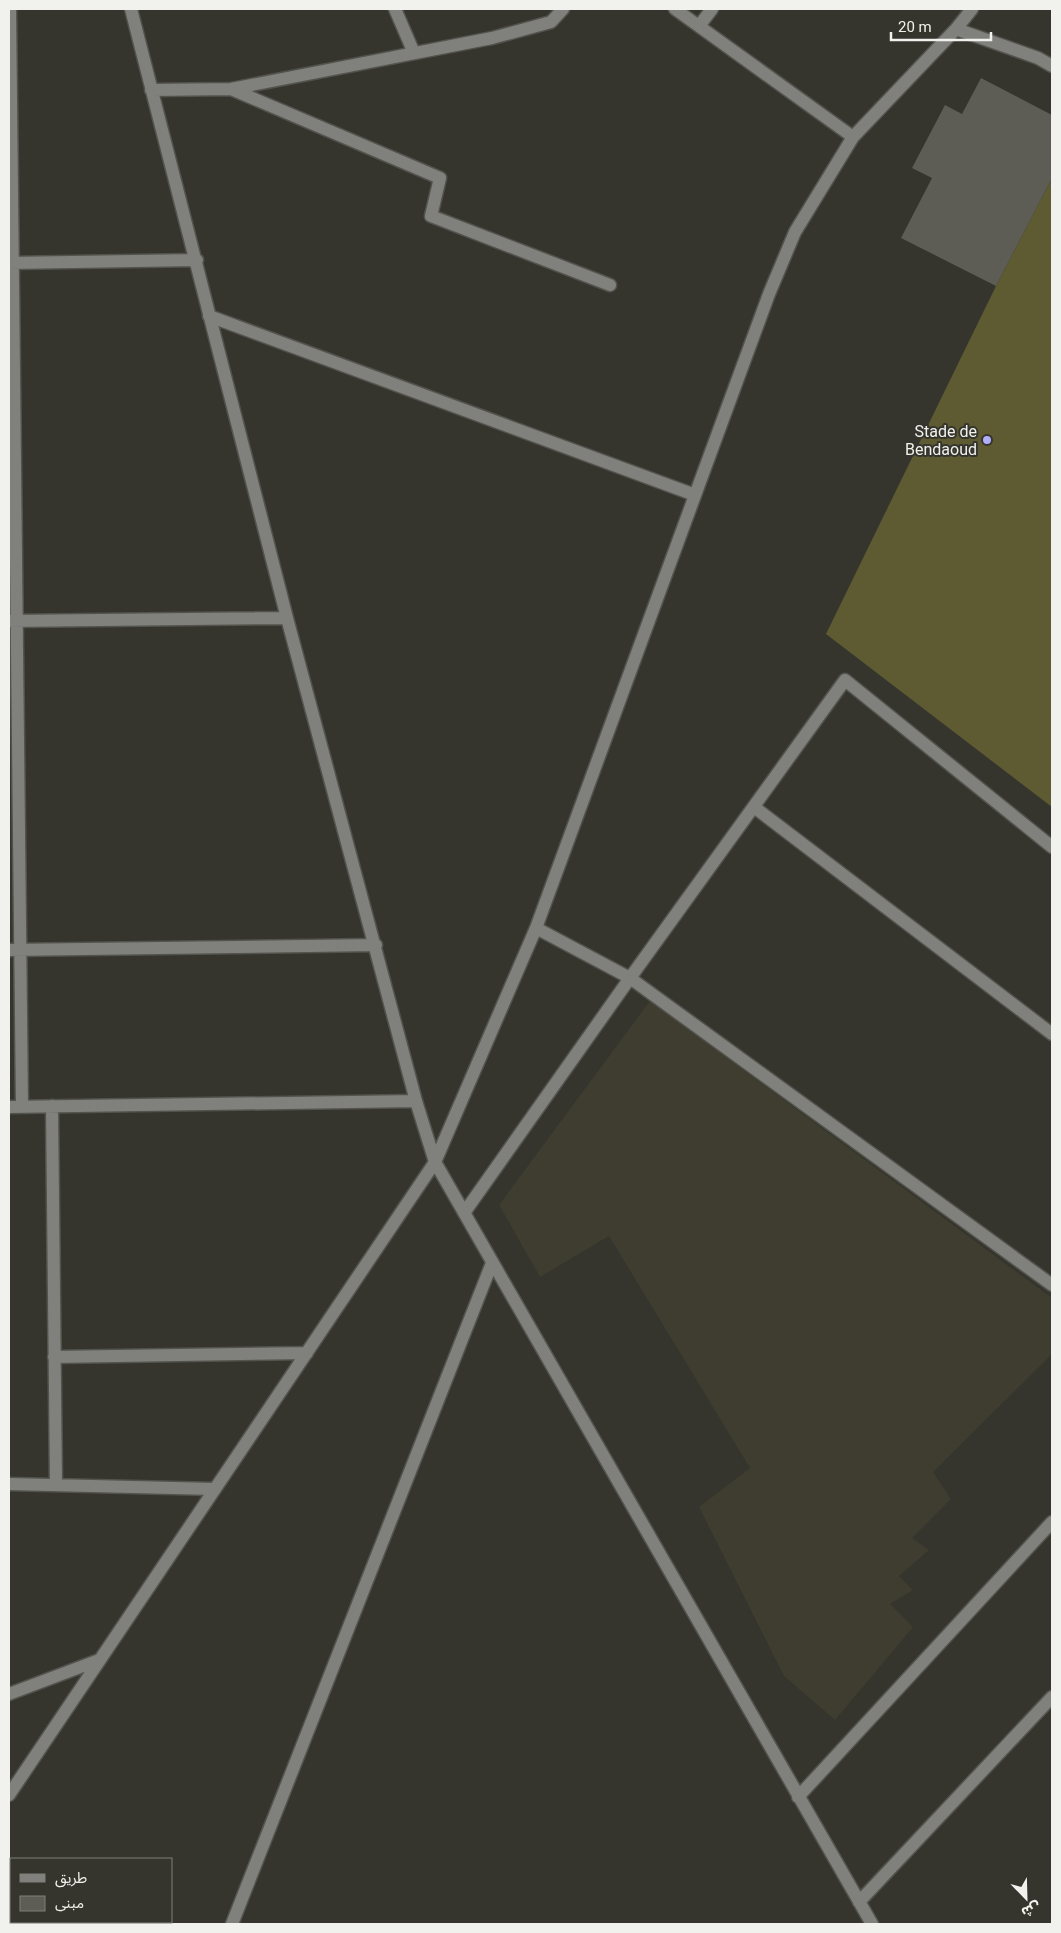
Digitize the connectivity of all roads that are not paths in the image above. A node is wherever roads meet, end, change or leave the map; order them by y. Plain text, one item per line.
1 (10, 9) edge
2 (131, 9) edge
3 (395, 9) edge
4 (563, 9) edge
5 (676, 9) edge
6 (712, 9) edge
7 (972, 9) edge
8 (699, 26) junction
9 (956, 29) junction
10 (414, 53) junction
11 (1052, 66) edge
12 (231, 89) junction
13 (151, 90) junction
14 (853, 137) junction
15 (197, 260) junction
16 (11, 263) edge
17 (610, 285) dead end
18 (209, 316) junction
19 (695, 495) junction
20 (287, 618) junction
21 (13, 621) edge
22 (754, 806) junction
23 (1052, 847) edge
24 (536, 928) junction
25 (376, 945) junction
26 (15, 950) edge
27 (630, 978) junction
28 (1052, 1034) edge
29 (416, 1101) junction
30 (52, 1106) junction
31 (9, 1107) edge
32 (22, 1107) junction
33 (435, 1162) junction
34 (464, 1213) junction
35 (492, 1263) junction
36 (1052, 1285) edge
37 (307, 1353) junction
38 (54, 1357) junction
39 (9, 1484) edge
40 (56, 1485) junction
41 (215, 1489) junction
42 (1052, 1522) edge
43 (99, 1660) junction
44 (9, 1694) edge
45 (1052, 1697) edge
46 (9, 1795) edge
47 (798, 1796) junction
48 (859, 1902) junction
49 (232, 1924) edge
50 (872, 1924) edge

1 - 16 street
2 - 13 street
3 - 10 street
4 - 10 street
5 - 8 street
6 - 8 street
7 - 9 street
8 - 14 street
9 - 11 street
9 - 14 street
10 - 12 street
12 - 13 street
12 - 17 street
13 - 15 street
14 - 19 street
15 - 16 street
15 - 18 street
16 - 21 street
18 - 19 street
18 - 20 street
19 - 24 street
20 - 21 street
20 - 25 street
21 - 26 street
22 - 23 street
22 - 27 street
22 - 28 street
24 - 27 street
24 - 33 street
25 - 26 street
25 - 29 street
26 - 32 street
27 - 34 street
27 - 36 street
29 - 30 street
29 - 33 street
30 - 32 street
30 - 38 street
31 - 32 street
33 - 34 street
33 - 37 street
34 - 35 street
35 - 47 street
35 - 49 street
37 - 38 street
37 - 41 street
38 - 40 street
39 - 40 street
40 - 41 street
41 - 43 street
42 - 47 street
43 - 44 street
43 - 46 street
45 - 48 street
47 - 48 street
48 - 50 street

